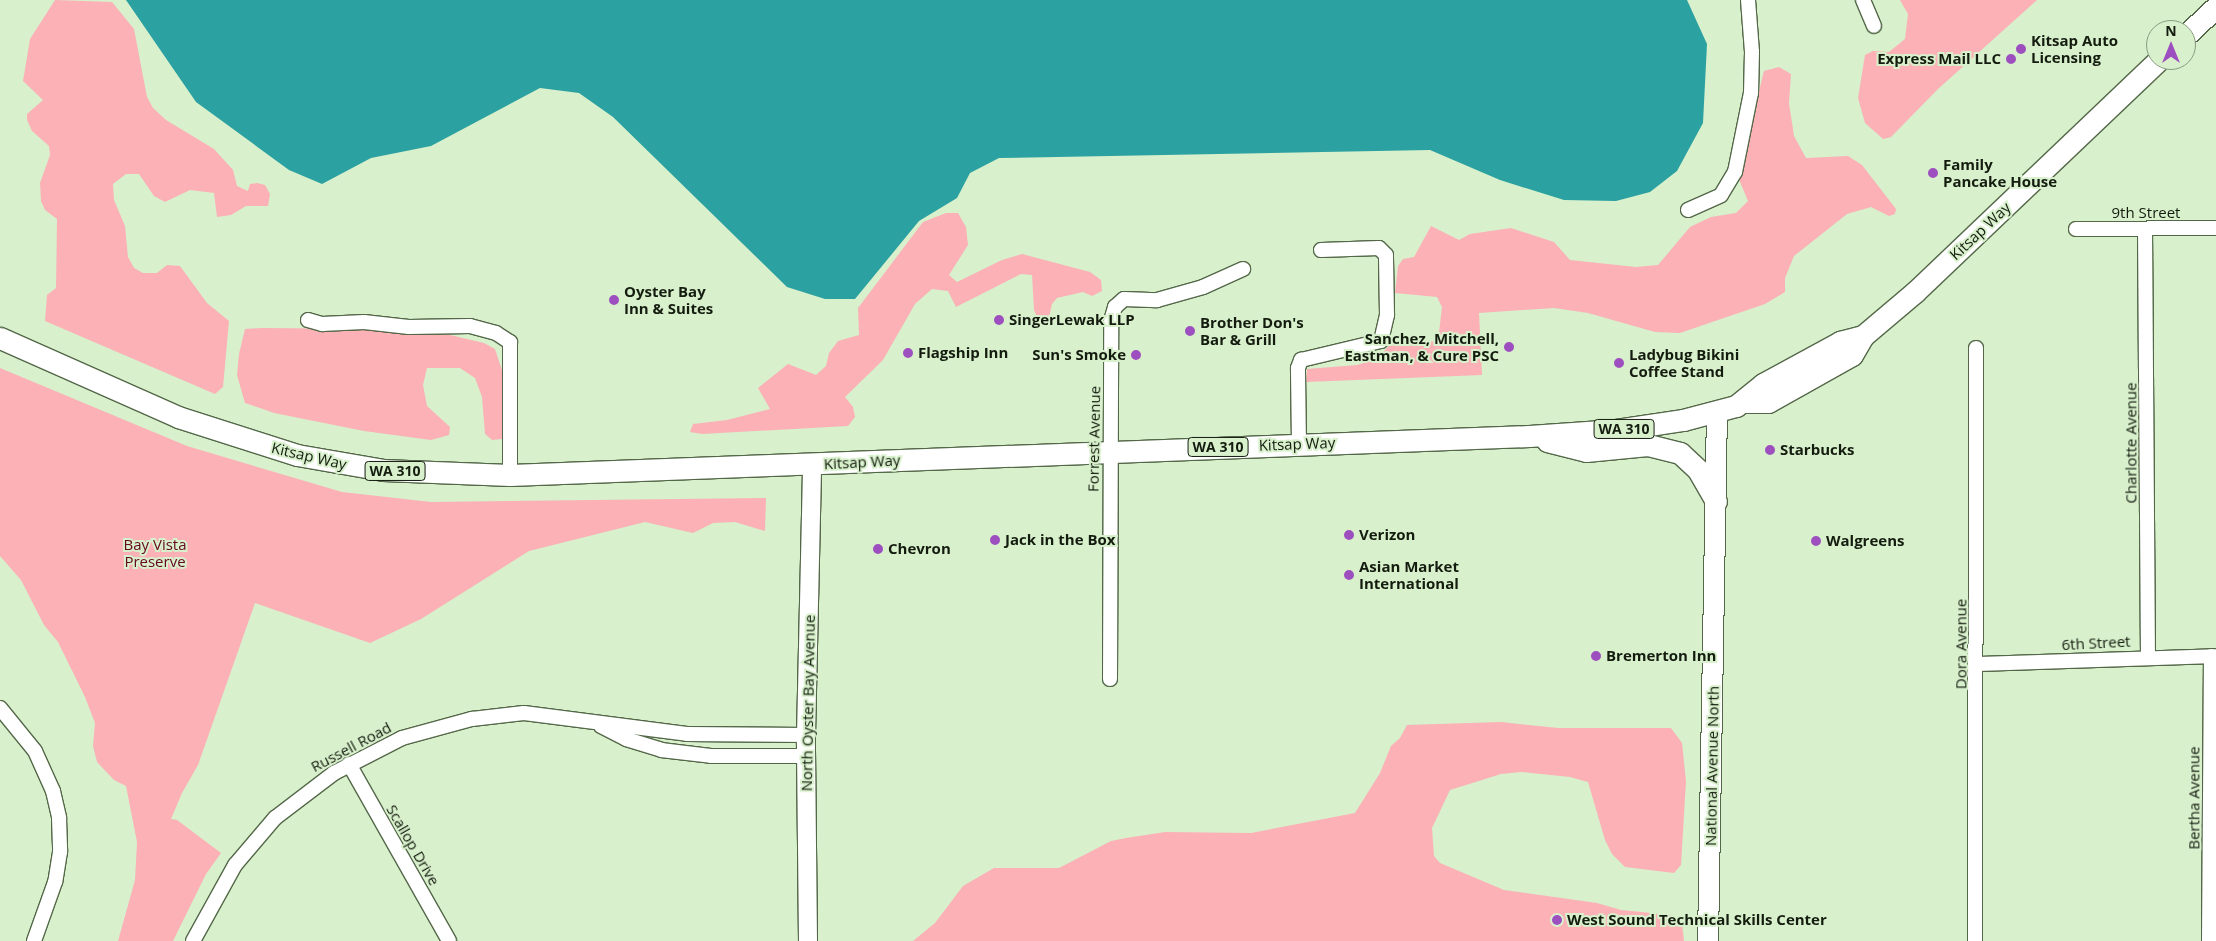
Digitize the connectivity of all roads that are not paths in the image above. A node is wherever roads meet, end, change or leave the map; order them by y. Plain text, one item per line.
1 (1748, 0) edge
2 (1863, 0) edge
3 (2216, 7) edge
4 (1874, 26) dead end
5 (2196, 26) edge
6 (2148, 70) edge
7 (1688, 210) dead end
8 (2216, 228) edge
9 (2076, 229) dead end
10 (2145, 229) junction
11 (1321, 250) dead end
12 (1243, 269) dead end
13 (308, 320) dead end
14 (0, 338) edge
15 (1976, 348) dead end
16 (1717, 412) junction
17 (1529, 436) junction
18 (1300, 444) junction
19 (1109, 451) junction
20 (812, 465) junction
21 (510, 475) junction
22 (1716, 501) junction
23 (2214, 656) edge
24 (2148, 657) junction
25 (1978, 664) junction
26 (1110, 679) dead end
27 (0, 708) edge
28 (598, 724) junction
29 (806, 735) junction
30 (806, 756) junction
31 (349, 764) junction
32 (34, 941) edge
33 (194, 941) edge
34 (449, 941) edge
35 (808, 941) edge
36 (1708, 941) edge
37 (1975, 941) edge
38 (2209, 941) edge

1 - 7 street
2 - 4 street
3 - 5 main road
6 - 16 main road, Kitsap Way / WA 310
8 - 10 street, 9th Street
9 - 10 street, 9th Street
10 - 24 street, Charlotte Avenue
11 - 18 street
12 - 19 street, Forrest Avenue
13 - 21 street
14 - 21 main road, Kitsap Way / WA 310
15 - 25 street, Dora Avenue
16 - 17 main road, Kitsap Way / WA 310
16 - 22 main road, National Avenue North
17 - 18 main road, Kitsap Way / WA 310
17 - 22 main road
18 - 19 main road, Kitsap Way / WA 310
19 - 20 main road, Kitsap Way / WA 310
19 - 26 street, Forrest Avenue
20 - 21 main road, Kitsap Way / WA 310
20 - 29 street, North Oyster Bay Avenue
22 - 36 main road, National Avenue North
23 - 24 street, 6th Street
23 - 38 street, Bertha Avenue
24 - 25 street, 6th Street
25 - 37 street, Dora Avenue
27 - 32 street
28 - 29 street, Russell Road
28 - 30 street, Russell Road
28 - 31 street, Russell Road
29 - 30 street, North Oyster Bay Avenue
30 - 35 street, North Oyster Bay Avenue
31 - 33 street, Russell Road
31 - 34 street, Scallop Drive

